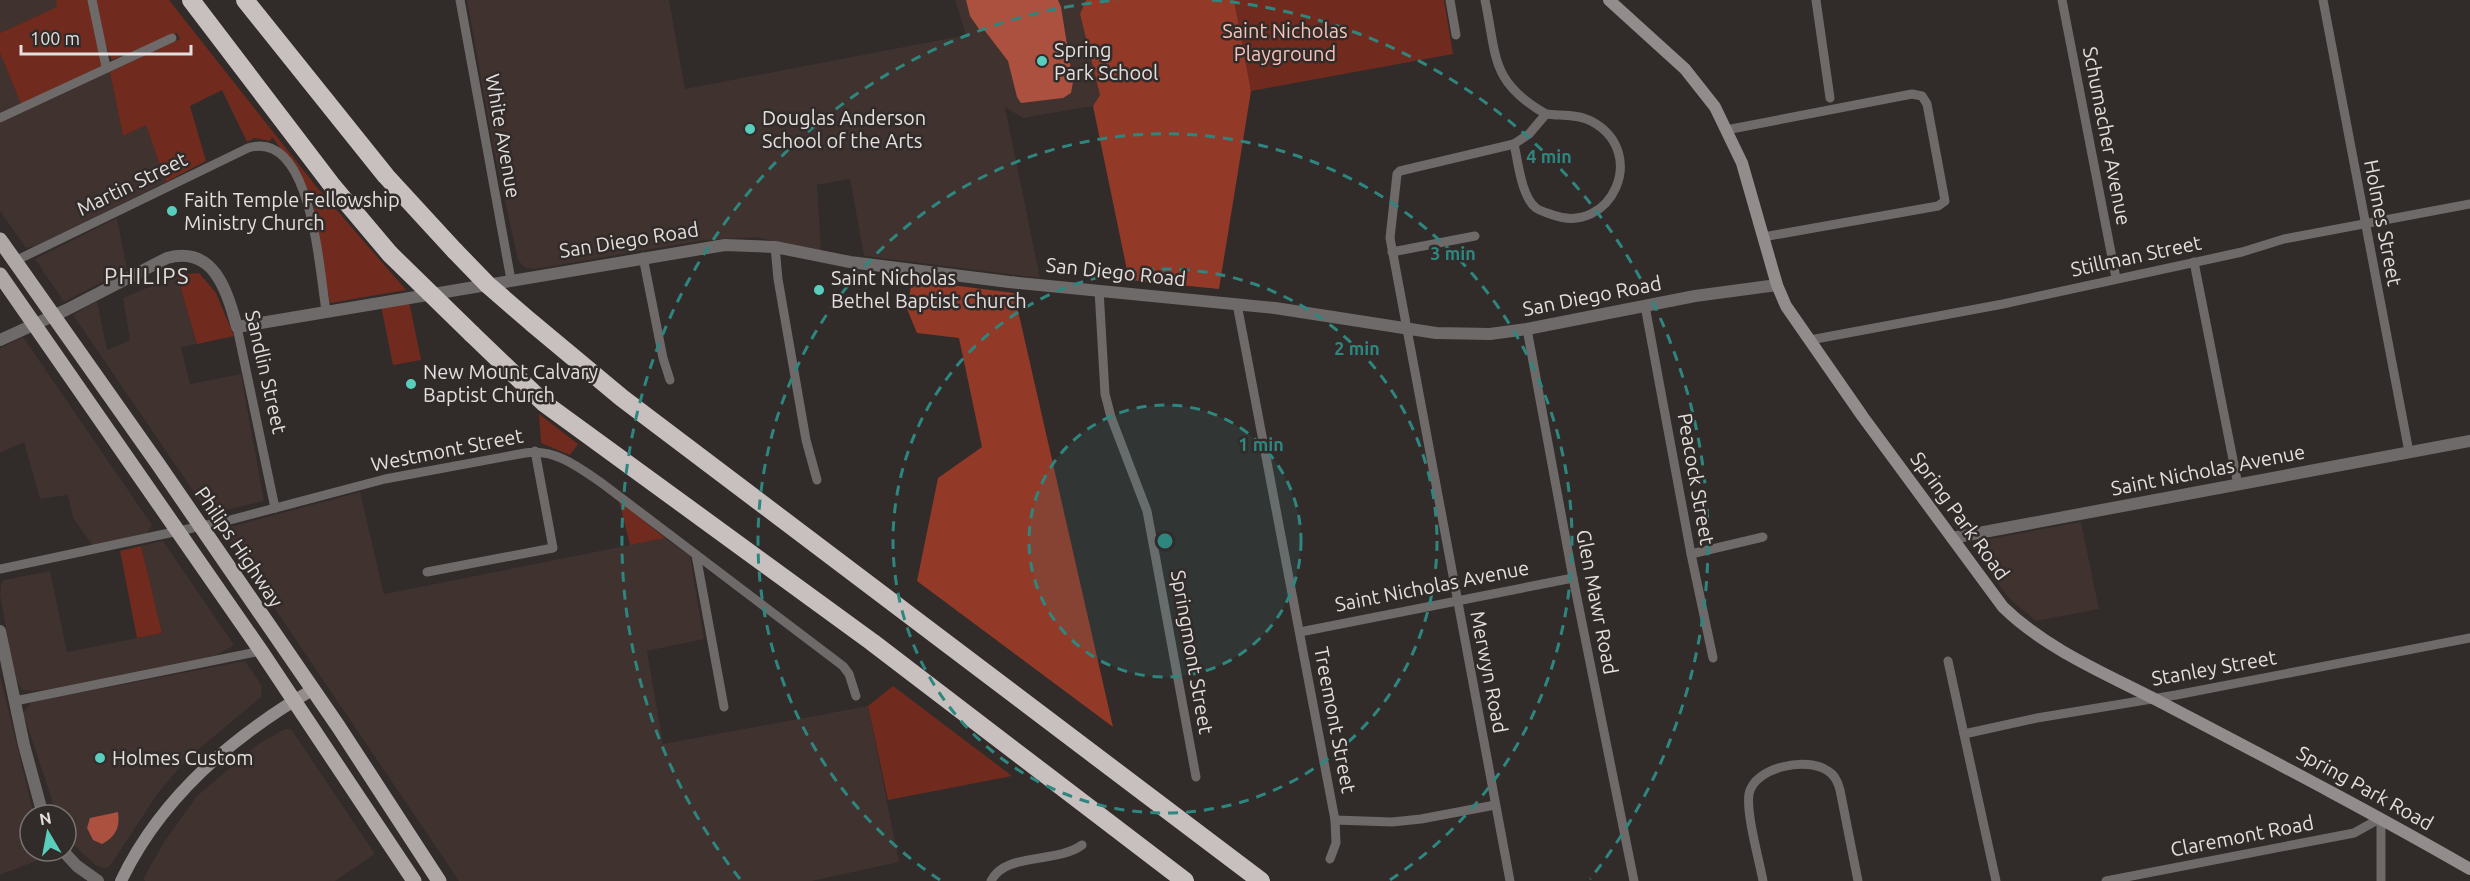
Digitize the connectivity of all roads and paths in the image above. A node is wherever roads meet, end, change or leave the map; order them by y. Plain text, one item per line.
1 (92, 0) edge
2 (191, 0) edge
3 (245, 0) edge
4 (459, 0) edge
5 (1450, 0) edge
6 (1485, 0) edge
7 (1609, 0) edge
8 (1816, 0) edge
9 (2062, 0) edge
10 (2323, 0) edge
11 (1456, 35) dead end
12 (172, 38) dead end
13 (106, 67) junction
14 (1830, 98) dead end
15 (1546, 114) junction
16 (0, 118) edge
17 (1726, 130) junction
18 (1514, 144) junction
19 (2470, 204) edge
20 (2365, 224) junction
21 (1475, 237) dead end
22 (1763, 237) junction
23 (0, 240) edge
24 (775, 247) junction
25 (1392, 252) junction
26 (643, 257) junction
27 (15, 261) junction
28 (2194, 262) junction
29 (0, 275) edge
30 (2116, 278) junction
31 (511, 279) junction
32 (1777, 285) junction
33 (1100, 290) junction
34 (1237, 304) junction
35 (1645, 306) junction
36 (326, 310) junction
37 (53, 315) junction
38 (34, 324) junction
39 (237, 327) junction
40 (1406, 328) junction
41 (1527, 329) junction
42 (0, 340) edge
43 (1810, 340) junction
44 (670, 380) dead end
45 (2470, 441) edge
46 (535, 451) junction
47 (2409, 452) junction
48 (817, 480) dead end
49 (2238, 485) junction
50 (275, 508) junction
51 (200, 527) junction
52 (179, 531) junction
53 (1763, 537) dead end
54 (1952, 538) junction
55 (1691, 554) junction
56 (696, 555) junction
57 (0, 569) edge
58 (427, 572) dead end
59 (1572, 578) junction
60 (1457, 600) junction
61 (0, 631) edge
62 (1300, 632) junction
63 (2470, 638) edge
64 (261, 651) junction
65 (1713, 658) dead end
66 (1948, 661) dead end
67 (312, 690) junction
68 (856, 696) dead end
69 (2153, 698) junction
70 (294, 700) junction
71 (15, 701) junction
72 (724, 707) dead end
73 (1964, 734) junction
74 (1196, 777) dead end
75 (39, 803) edge
76 (1496, 805) junction
77 (2381, 818) junction
78 (1335, 820) junction
79 (1082, 845) dead end
80 (421, 854) junction
81 (1330, 858) dead end
82 (74, 863) edge
83 (404, 866) junction
84 (2470, 869) edge
85 (992, 878) edge
86 (98, 881) edge
87 (121, 881) edge
88 (414, 881) edge
89 (439, 881) edge
90 (1185, 881) edge
91 (1261, 881) edge
92 (1510, 881) edge
93 (1634, 881) edge
94 (1763, 881) edge
95 (1857, 881) edge
96 (1996, 881) edge
97 (2106, 881) edge
98 (2381, 881) edge

1 - 13 street
2 - 90 highway, bridge
3 - 91 highway, bridge
4 - 31 street, White Avenue
5 - 11 street
6 - 15 street
7 - 17 main road, Spring Park Road
8 - 14 street
9 - 30 street, Schumacher Avenue
10 - 20 street, Holmes Street
12 - 13 street
13 - 16 street
15 - 18 street
15 - 18 street
17 - 22 main road, Spring Park Road
17 - 22 street
18 - 25 street, Merwyn Road
19 - 20 street, Stillman Street
20 - 28 street, Stillman Street
20 - 47 street, Holmes Street
21 - 25 street
22 - 32 main road, Spring Park Road
23 - 27 main road, Philips Highway
24 - 26 street, San Diego Road
24 - 33 street, San Diego Road
24 - 48 street
25 - 40 street, Merwyn Road
26 - 31 street, San Diego Road
26 - 44 street
27 - 36 street, Martin Street
27 - 37 main road, Philips Highway
28 - 30 street, Stillman Street
28 - 49 street
29 - 38 main road, Philips Highway
30 - 43 street, Stillman Street
31 - 36 street, San Diego Road
32 - 35 street, San Diego Road
32 - 43 main road, Spring Park Road
33 - 34 street, San Diego Road
33 - 74 street, Springmont Street
34 - 40 street, San Diego Road
34 - 62 street, Treemont Street
35 - 41 street, San Diego Road
35 - 55 street, Peacock Street
36 - 39 street, San Diego Road
37 - 38 street
37 - 39 street, Sandlin Street
37 - 51 main road, Philips Highway
38 - 42 street
38 - 52 main road, Philips Highway
39 - 50 street, Sandlin Street
40 - 41 street, San Diego Road
40 - 60 street, Merwyn Road
41 - 59 street, Glen Mawr Road
43 - 54 main road, Spring Park Road
45 - 47 street, Saint Nicholas Avenue
46 - 50 street, Westmont Street
46 - 56 street, Westmont Street
46 - 58 street
47 - 49 street, Saint Nicholas Avenue
49 - 54 street, Saint Nicholas Avenue
50 - 51 street, Westmont Street
51 - 52 street, Westmont Street
51 - 67 main road, Philips Highway
52 - 57 street, Westmont Street
52 - 64 main road, Philips Highway
53 - 55 street
54 - 69 main road, Spring Park Road
55 - 65 street, Peacock Street
56 - 68 street, Westmont Street
56 - 72 street
59 - 60 street, Saint Nicholas Avenue
59 - 93 street, Glen Mawr Road
60 - 62 street, Saint Nicholas Avenue
60 - 76 street, Merwyn Road
61 - 71 street
62 - 78 street, Treemont Street
63 - 69 street, Stanley Street
64 - 70 main road, Philips Highway
64 - 71 street
66 - 73 street
67 - 70 main road
67 - 80 main road, Philips Highway
69 - 73 street, Stanley Street
69 - 77 main road, Spring Park Road
70 - 83 main road, Philips Highway
70 - 87 main road
71 - 75 street
73 - 96 street
76 - 78 street
76 - 92 street, Merwyn Road
77 - 84 main road, Spring Park Road
77 - 97 street, Claremont Road
77 - 98 street
78 - 81 street, Treemont Street
79 - 85 street
80 - 83 street
80 - 89 main road, Philips Highway
82 - 86 street
83 - 88 main road, Philips Highway
94 - 95 street

